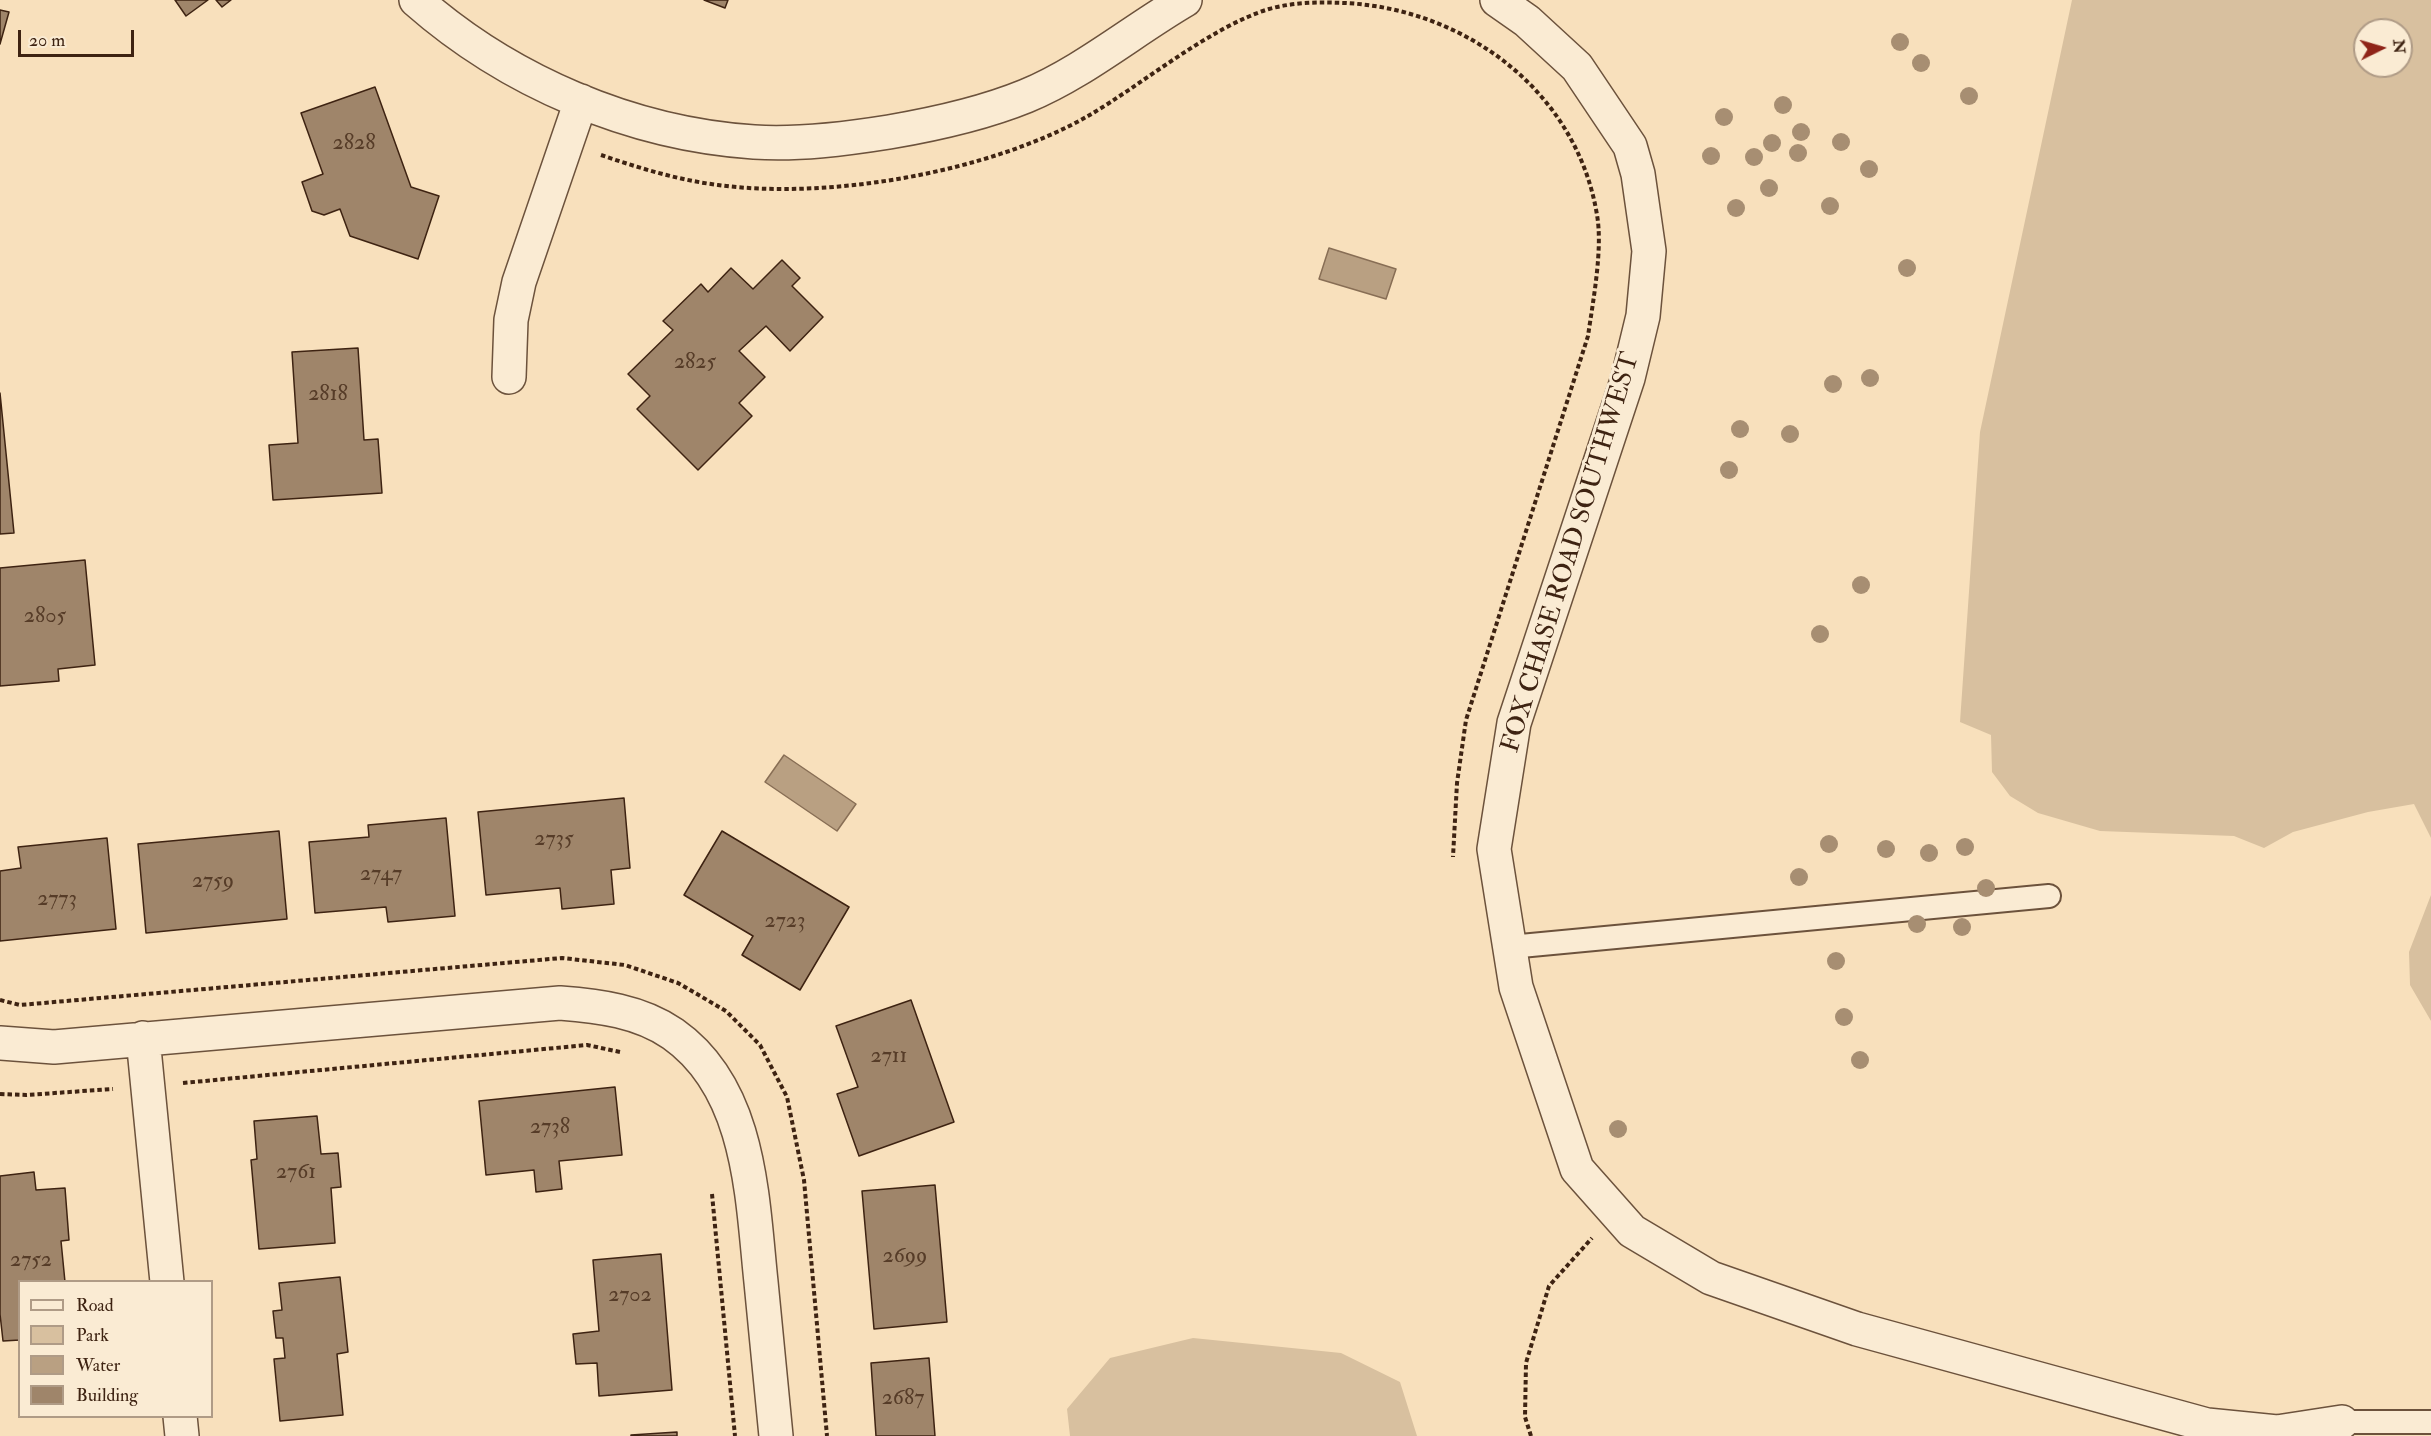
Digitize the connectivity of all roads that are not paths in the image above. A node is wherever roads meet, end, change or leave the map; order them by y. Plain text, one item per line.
1 (416, 0) edge
2 (1185, 0) edge
3 (1497, 0) edge
4 (581, 100) junction
5 (509, 377) dead end
6 (2049, 896) dead end
7 (1510, 947) junction
8 (143, 1038) junction
9 (0, 1043) edge
10 (167, 1280) edge
11 (180, 1418) edge
12 (2342, 1422) joint
13 (2431, 1422) edge
14 (182, 1436) edge
15 (776, 1436) edge

1 - 4 street
2 - 4 street
3 - 7 street, FOX CHASE ROAD SOUTHWEST
4 - 5 street
6 - 7 lane
7 - 12 street, FOX CHASE ROAD SOUTHWEST
8 - 9 street
8 - 10 street
8 - 15 street
11 - 14 street
12 - 13 lane, FOX CHASE ROAD SOUTHWEST

